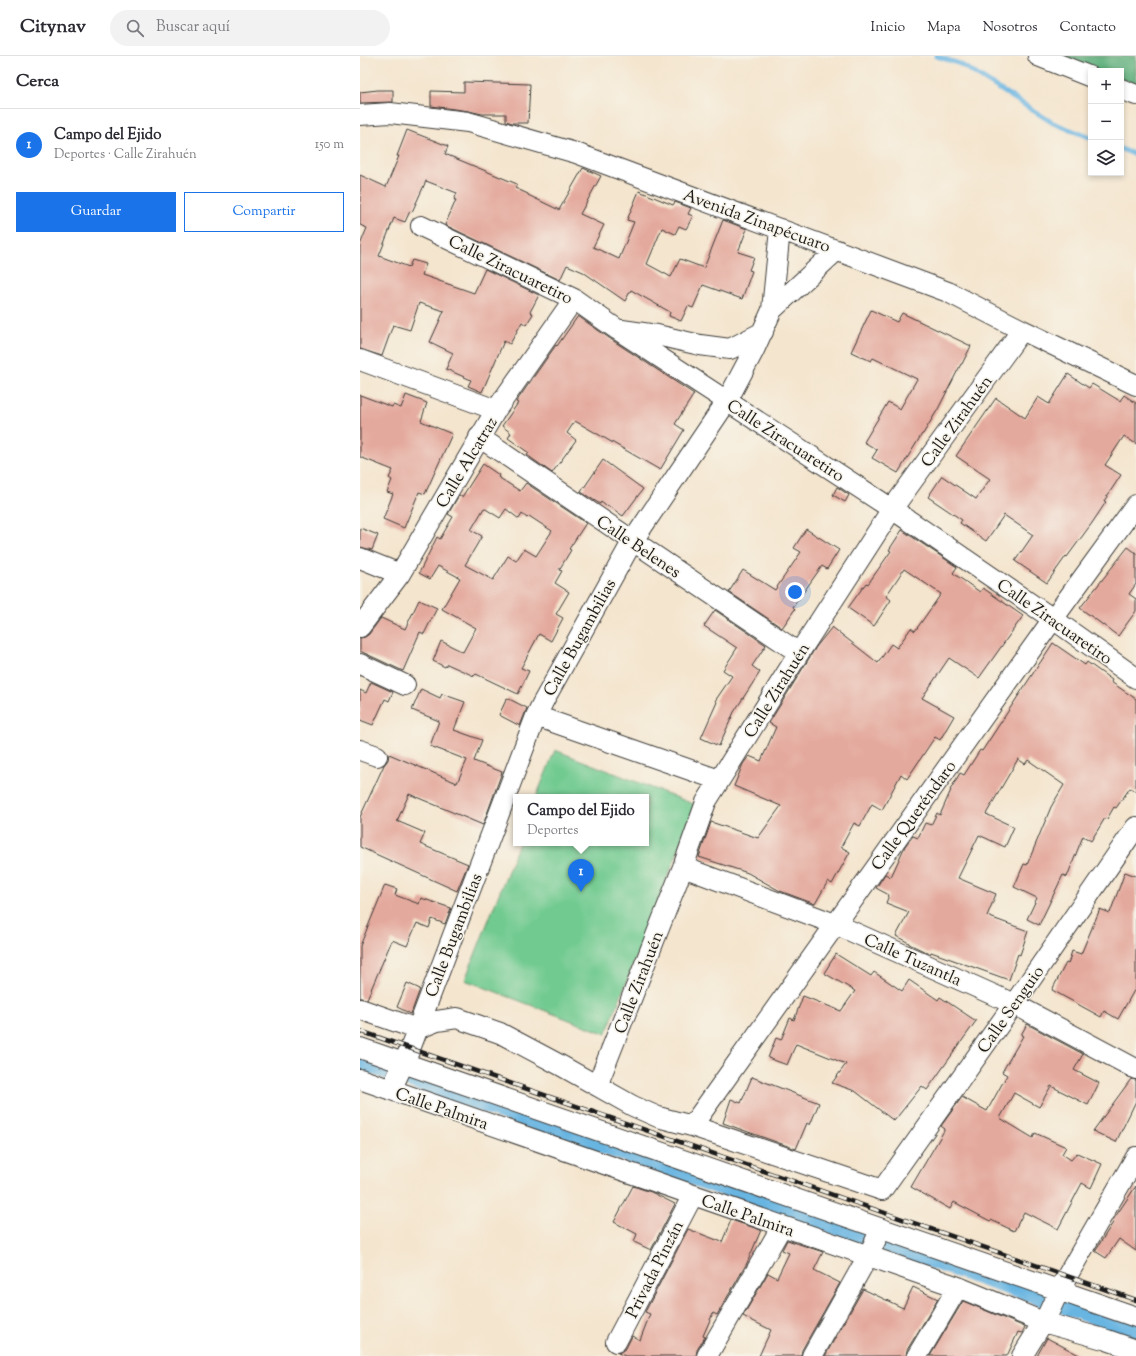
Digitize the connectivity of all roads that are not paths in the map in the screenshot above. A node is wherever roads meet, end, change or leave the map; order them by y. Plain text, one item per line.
1 (1038, 56) edge
2 (1088, 76) edge
3 (1124, 90) edge
4 (1136, 95) edge
5 (360, 115) edge
6 (422, 226) dead end
7 (780, 229) junction
8 (836, 250) junction
9 (574, 299) junction
10 (772, 310) junction
11 (618, 330) junction
12 (1022, 330) junction
13 (763, 332) junction
14 (360, 360) edge
15 (1136, 385) edge
16 (727, 402) junction
17 (496, 410) junction
18 (479, 437) junction
19 (1136, 505) edge
20 (892, 509) junction
21 (632, 542) junction
22 (360, 558) edge
23 (400, 574) junction
24 (1053, 619) junction
25 (360, 627) edge
26 (799, 653) junction
27 (360, 664) edge
28 (1136, 678) edge
29 (405, 684) dead end
30 (536, 716) junction
31 (719, 780) junction
32 (1136, 827) edge
33 (683, 867) junction
34 (835, 924) junction
35 (1014, 1004) junction
36 (360, 1009) edge
37 (417, 1029) junction
38 (360, 1048) edge
39 (403, 1065) junction
40 (1136, 1069) edge
41 (360, 1079) edge
42 (598, 1086) junction
43 (392, 1088) junction
44 (692, 1126) junction
45 (1136, 1157) edge
46 (686, 1163) junction
47 (674, 1187) junction
48 (692, 1196) junction
49 (782, 1226) junction
50 (880, 1230) junction
51 (868, 1255) junction
52 (958, 1287) junction
53 (1052, 1306) junction
54 (1136, 1317) edge
55 (616, 1342) dead end
56 (1136, 1350) edge
57 (707, 1356) edge
58 (812, 1356) edge
59 (917, 1356) edge
60 (1022, 1356) edge

1 - 2 street
3 - 4 street
5 - 7 street, Avenida Zinapécuaro
6 - 9 street, Calle Ziracuaretiro
7 - 8 street, Avenida Zinapécuaro
7 - 10 street, Calle Bugambilias
8 - 10 street
8 - 12 street, Avenida Zinapécuaro
9 - 11 street, Calle Ziracuaretiro
9 - 17 street, Calle Alcatraz
10 - 13 street, Calle Bugambilias
11 - 13 street
11 - 16 street, Calle Ziracuaretiro
12 - 15 street, Avenida Zinapécuaro
12 - 20 street, Calle Zirahuén
13 - 16 street, Calle Bugambilias
14 - 17 street
16 - 20 street, Calle Ziracuaretiro
16 - 21 street, Calle Bugambilias
17 - 18 street, Calle Alcatraz
18 - 21 street, Calle Belenes
18 - 23 street, Calle Alcatraz
19 - 24 street, Calle Queréndaro
20 - 24 street, Calle Ziracuaretiro
20 - 26 street, Calle Zirahuén
21 - 26 street, Calle Belenes
21 - 30 street, Calle Bugambilias
22 - 23 street
23 - 25 street, Calle Alcatraz
24 - 28 street, Calle Ziracuaretiro
24 - 34 street, Calle Queréndaro
26 - 31 street, Calle Zirahuén
27 - 29 street
30 - 31 street
30 - 37 street, Calle Bugambilias
31 - 33 street, Calle Zirahuén
32 - 35 street, Calle Senguio
33 - 34 street, Calle Tuzantla
33 - 42 street, Calle Zirahuén
34 - 35 street, Calle Tuzantla
34 - 44 street, Calle Queréndaro
35 - 40 street, Calle Tuzantla
35 - 44 street, Calle Senguio
36 - 37 street
37 - 39 street, Calle Bugambilias
37 - 42 street
38 - 39 street
39 - 43 street, Calle Bugambilias
39 - 46 street
41 - 43 street, Calle Palmira
42 - 44 street
43 - 47 street, Calle Palmira
45 - 53 street
46 - 47 street
46 - 50 street
47 - 48 street, Calle Palmira
48 - 49 street, Calle Palmira
48 - 55 street, Privada Pinzán
49 - 51 street, Calle Palmira
49 - 57 street
50 - 51 street
50 - 53 street
51 - 52 street, Calle Palmira
51 - 58 street
52 - 53 street, Calle Palmira
52 - 59 street
53 - 54 street
53 - 56 street, Calle Palmira
53 - 60 street

